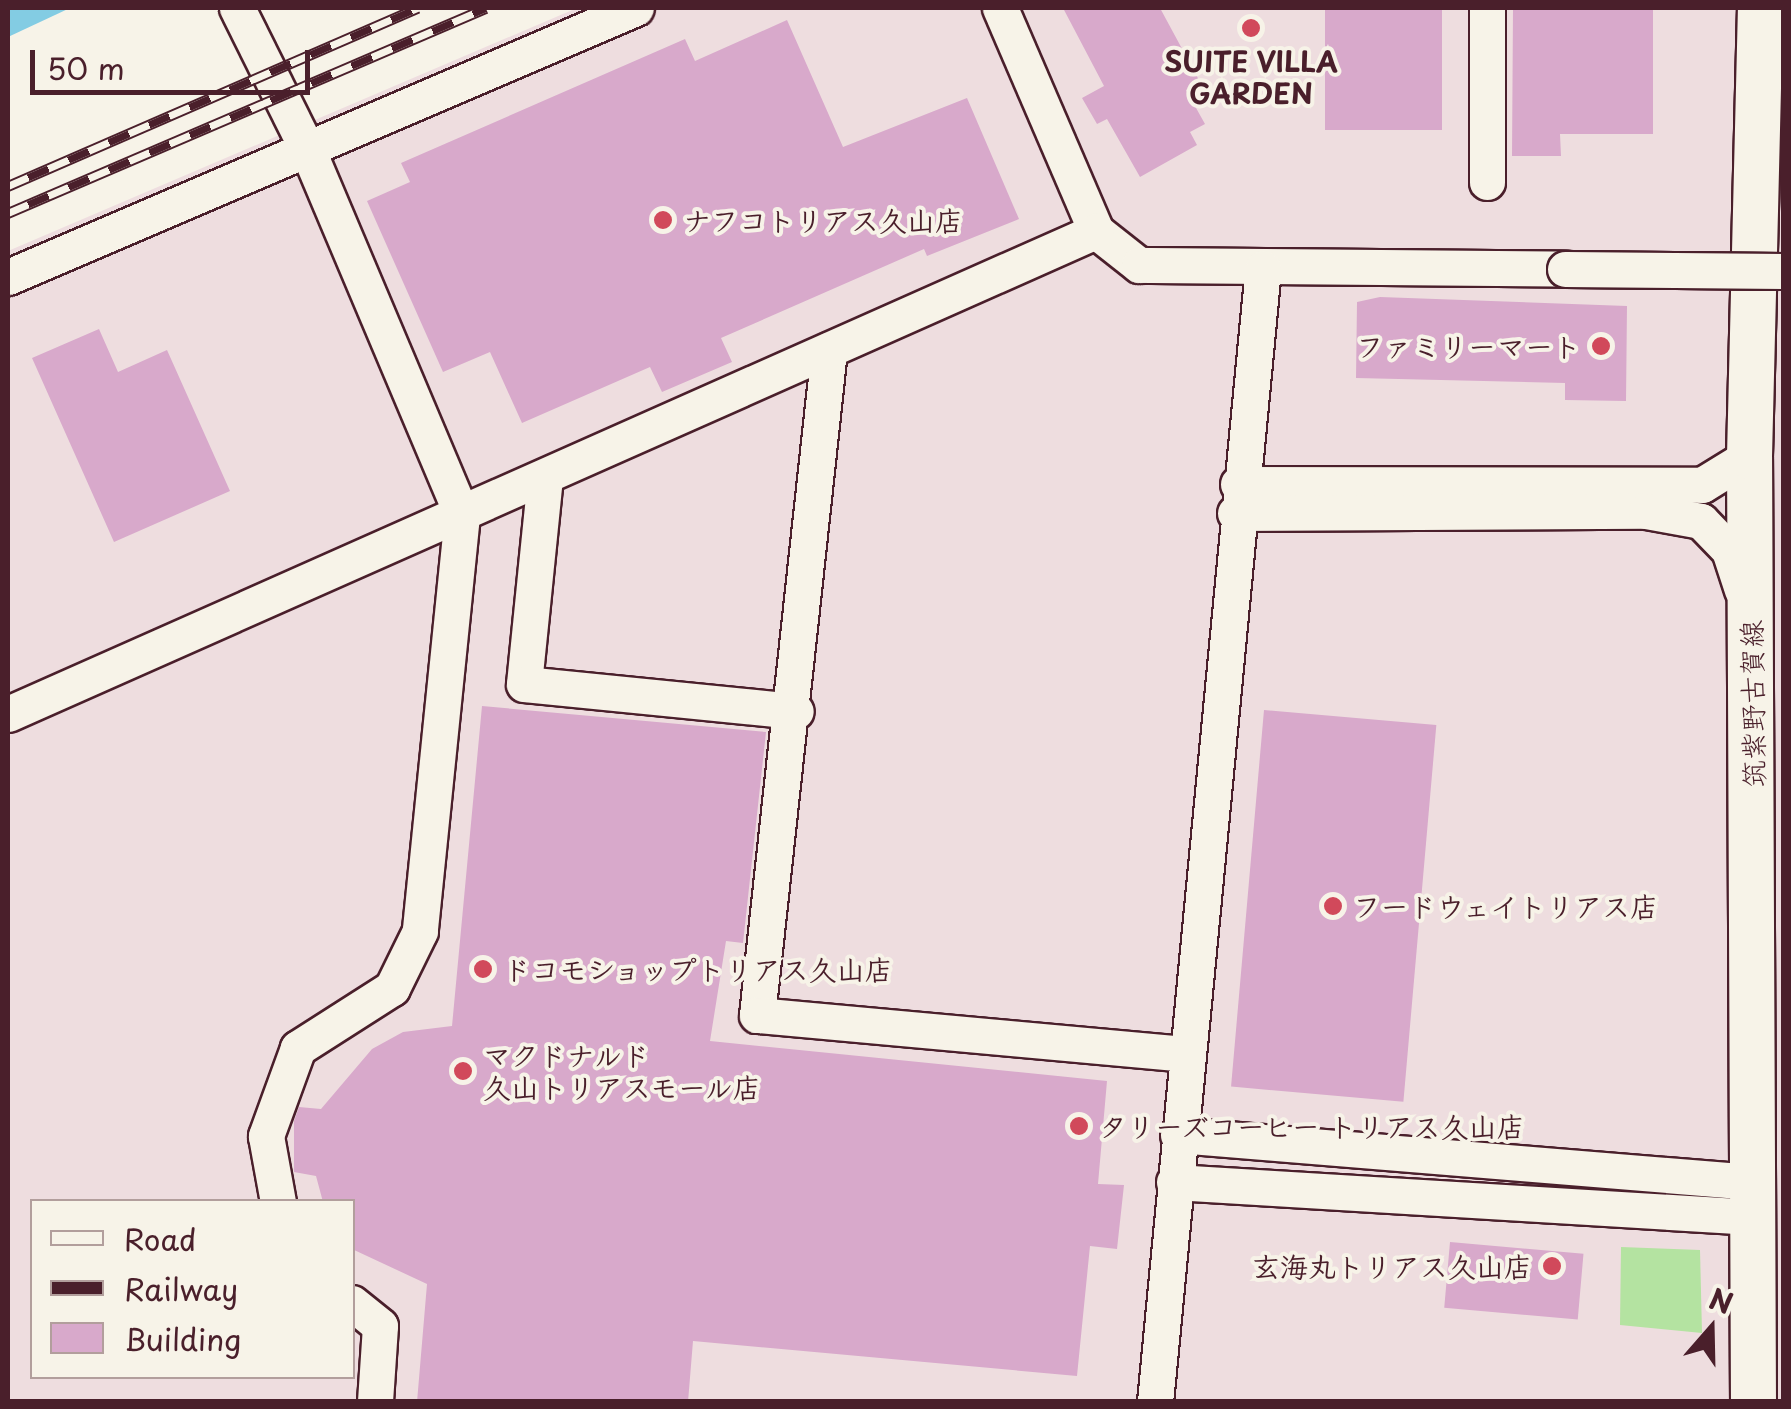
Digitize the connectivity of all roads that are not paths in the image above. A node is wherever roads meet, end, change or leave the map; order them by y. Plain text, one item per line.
1 (237, 8) edge
2 (636, 8) edge
3 (1000, 8) edge
4 (1487, 8) edge
5 (1760, 8) edge
6 (310, 153) junction
7 (1487, 182) dead end
8 (1096, 232) junction
9 (1263, 268) junction
10 (1784, 271) edge
11 (8, 278) edge
12 (829, 350) junction
13 (1749, 456) junction
14 (545, 477) junction
15 (1237, 498) junction
16 (462, 514) junction
17 (1752, 619) junction
18 (796, 711) junction
19 (8, 714) edge
20 (1186, 1054) junction
21 (1178, 1135) junction
22 (1174, 1182) junction
23 (277, 1199) edge
24 (1752, 1200) junction
25 (355, 1305) edge
26 (375, 1402) edge
27 (1154, 1402) edge
28 (1753, 1402) edge

1 - 6 street
2 - 6 street
3 - 8 street
4 - 7 street
5 - 13 main road, 筑紫野古賀線
6 - 11 street
6 - 16 street
8 - 9 street
8 - 12 street
9 - 10 street, bridge
9 - 15 street
12 - 14 street
12 - 18 street
13 - 15 street
13 - 17 main road, 筑紫野古賀線
14 - 16 street
14 - 18 street
15 - 17 street
15 - 20 street
16 - 19 street
16 - 23 street
17 - 24 main road, 筑紫野古賀線
18 - 20 street
20 - 21 street
21 - 22 street
21 - 24 street
22 - 24 street
22 - 27 street
24 - 28 main road, 筑紫野古賀線
25 - 26 street

